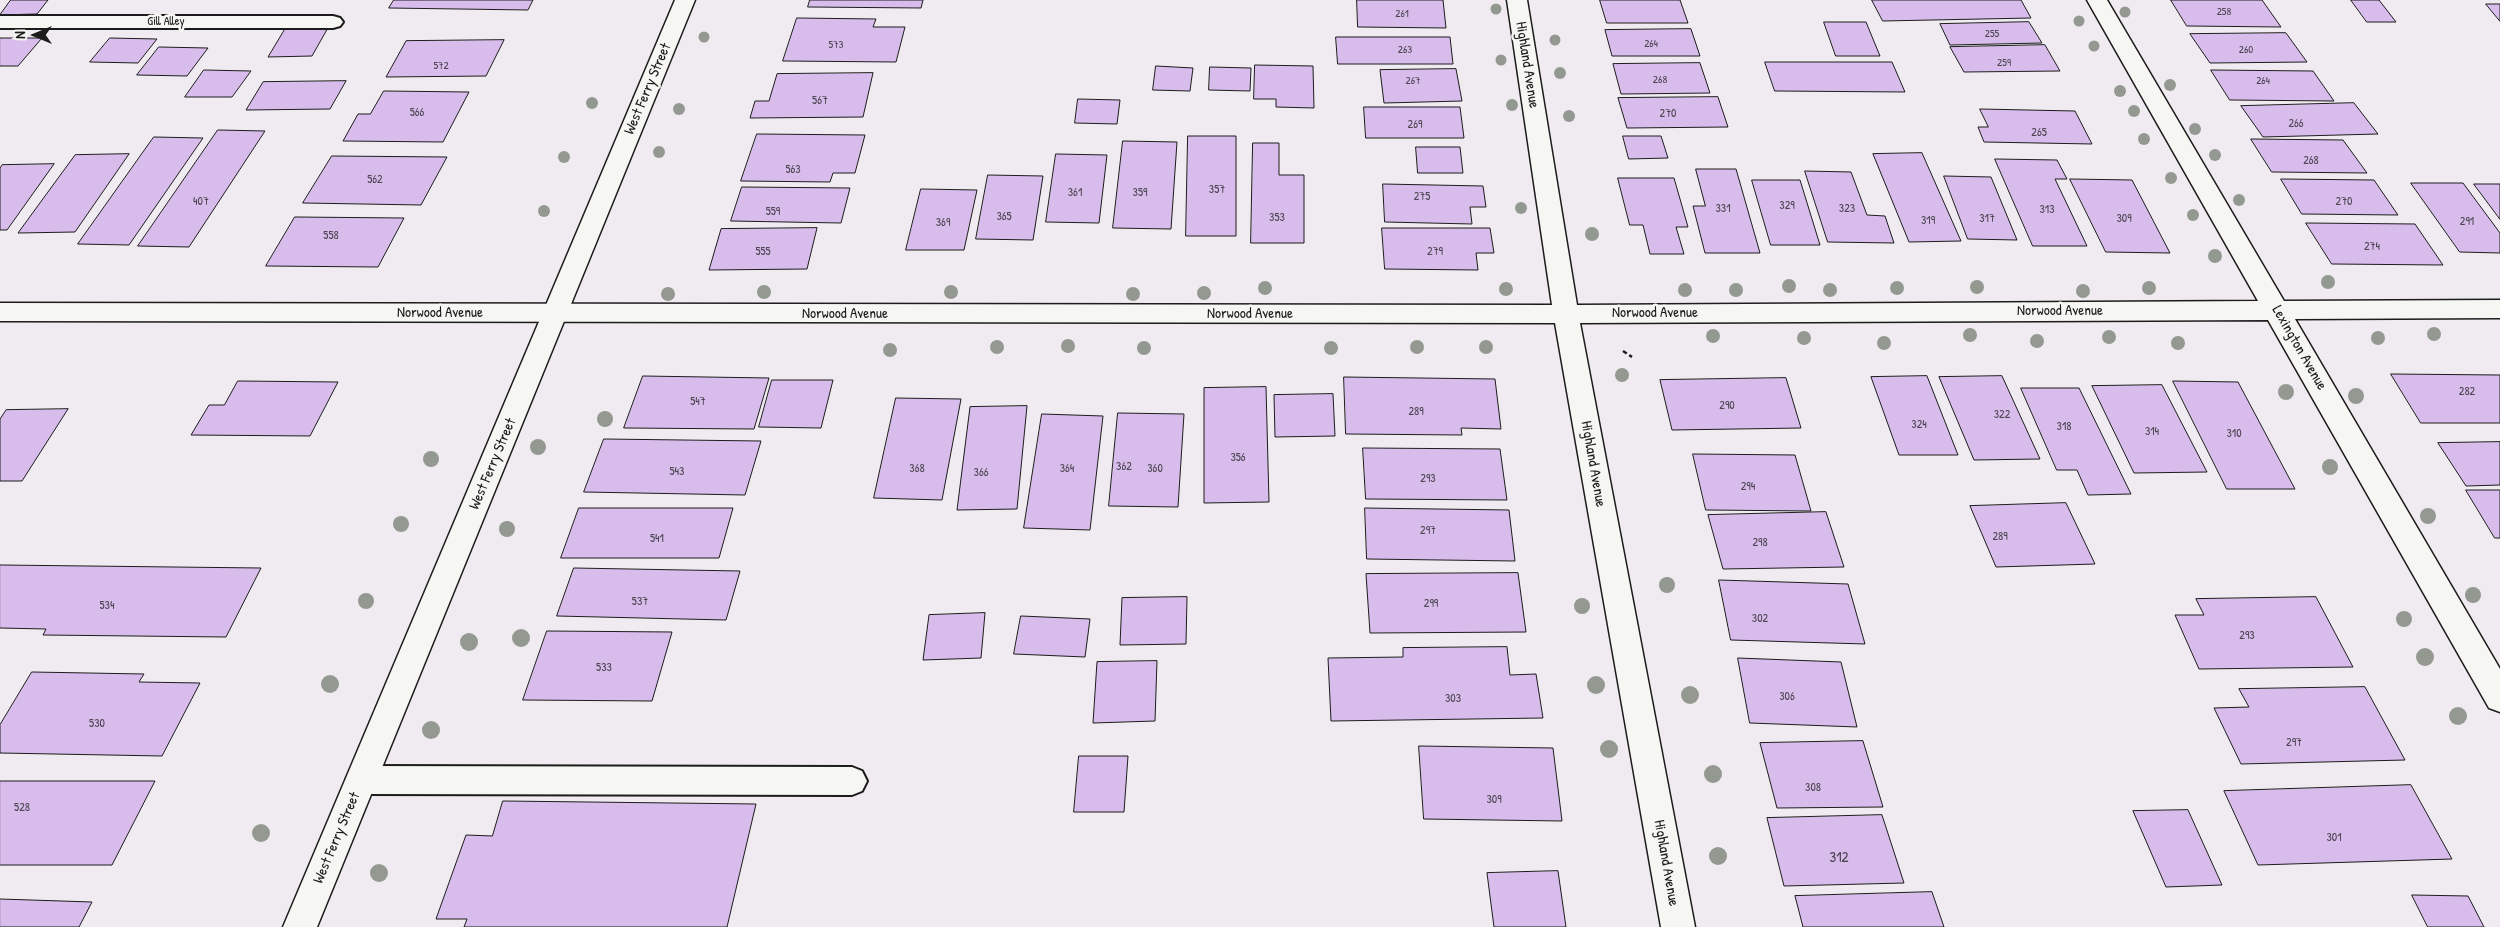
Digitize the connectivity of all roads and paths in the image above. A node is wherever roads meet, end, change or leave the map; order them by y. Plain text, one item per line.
1 (685, 0) edge
2 (1517, 0) edge
3 (2097, 0) edge
4 (0, 22) edge
5 (333, 22) dead end
6 (2277, 310) junction
7 (2500, 310) edge
8 (0, 312) edge
9 (555, 314) junction
10 (1566, 314) junction
11 (1623, 350) dead end
12 (1632, 357) dead end
13 (2500, 698) edge
14 (361, 780) junction
15 (852, 781) dead end
16 (300, 927) edge
17 (1678, 927) edge

1 - 9 street, West Ferry Street
2 - 10 street, Highland Avenue
3 - 6 street, Lexington Avenue
4 - 5 lane, Gill Alley
6 - 7 street, Norwood Avenue
6 - 10 street, Norwood Avenue
6 - 13 street, Lexington Avenue
8 - 9 street, Norwood Avenue
9 - 10 street, Norwood Avenue
9 - 14 street, West Ferry Street
10 - 17 street, Highland Avenue
11 - 12 path
14 - 15 lane
14 - 16 street, West Ferry Street

